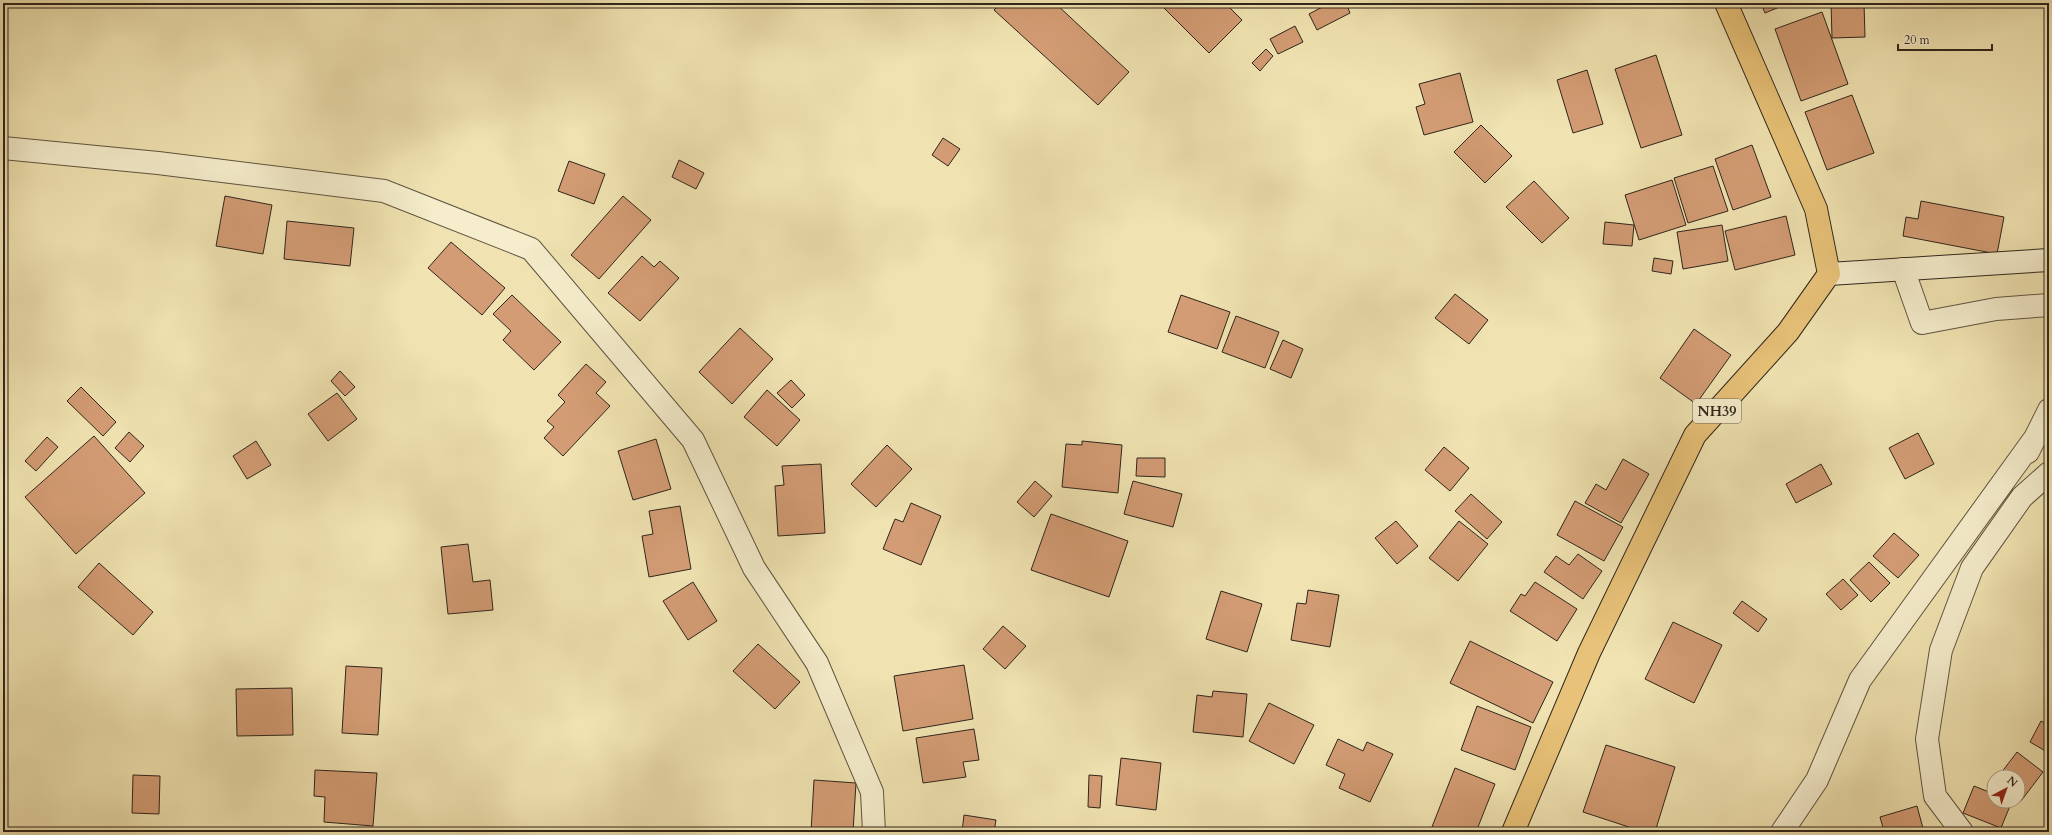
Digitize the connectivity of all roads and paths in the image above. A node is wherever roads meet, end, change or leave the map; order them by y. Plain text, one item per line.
1 (1726, 3) edge
2 (3, 148) edge
3 (2049, 260) edge
4 (1903, 269) junction
5 (1829, 274) junction
6 (2049, 305) edge
7 (2049, 410) edge
8 (2035, 438) junction
9 (2049, 473) edge
10 (1972, 568) junction
11 (874, 832) edge
12 (1513, 832) edge
13 (1782, 832) edge
14 (1962, 832) edge

1 - 5 highway
2 - 11 street
3 - 4 street
4 - 5 street
4 - 6 street
5 - 12 highway, NH39
7 - 8 street
8 - 10 street
8 - 13 street
9 - 10 street
10 - 14 street

